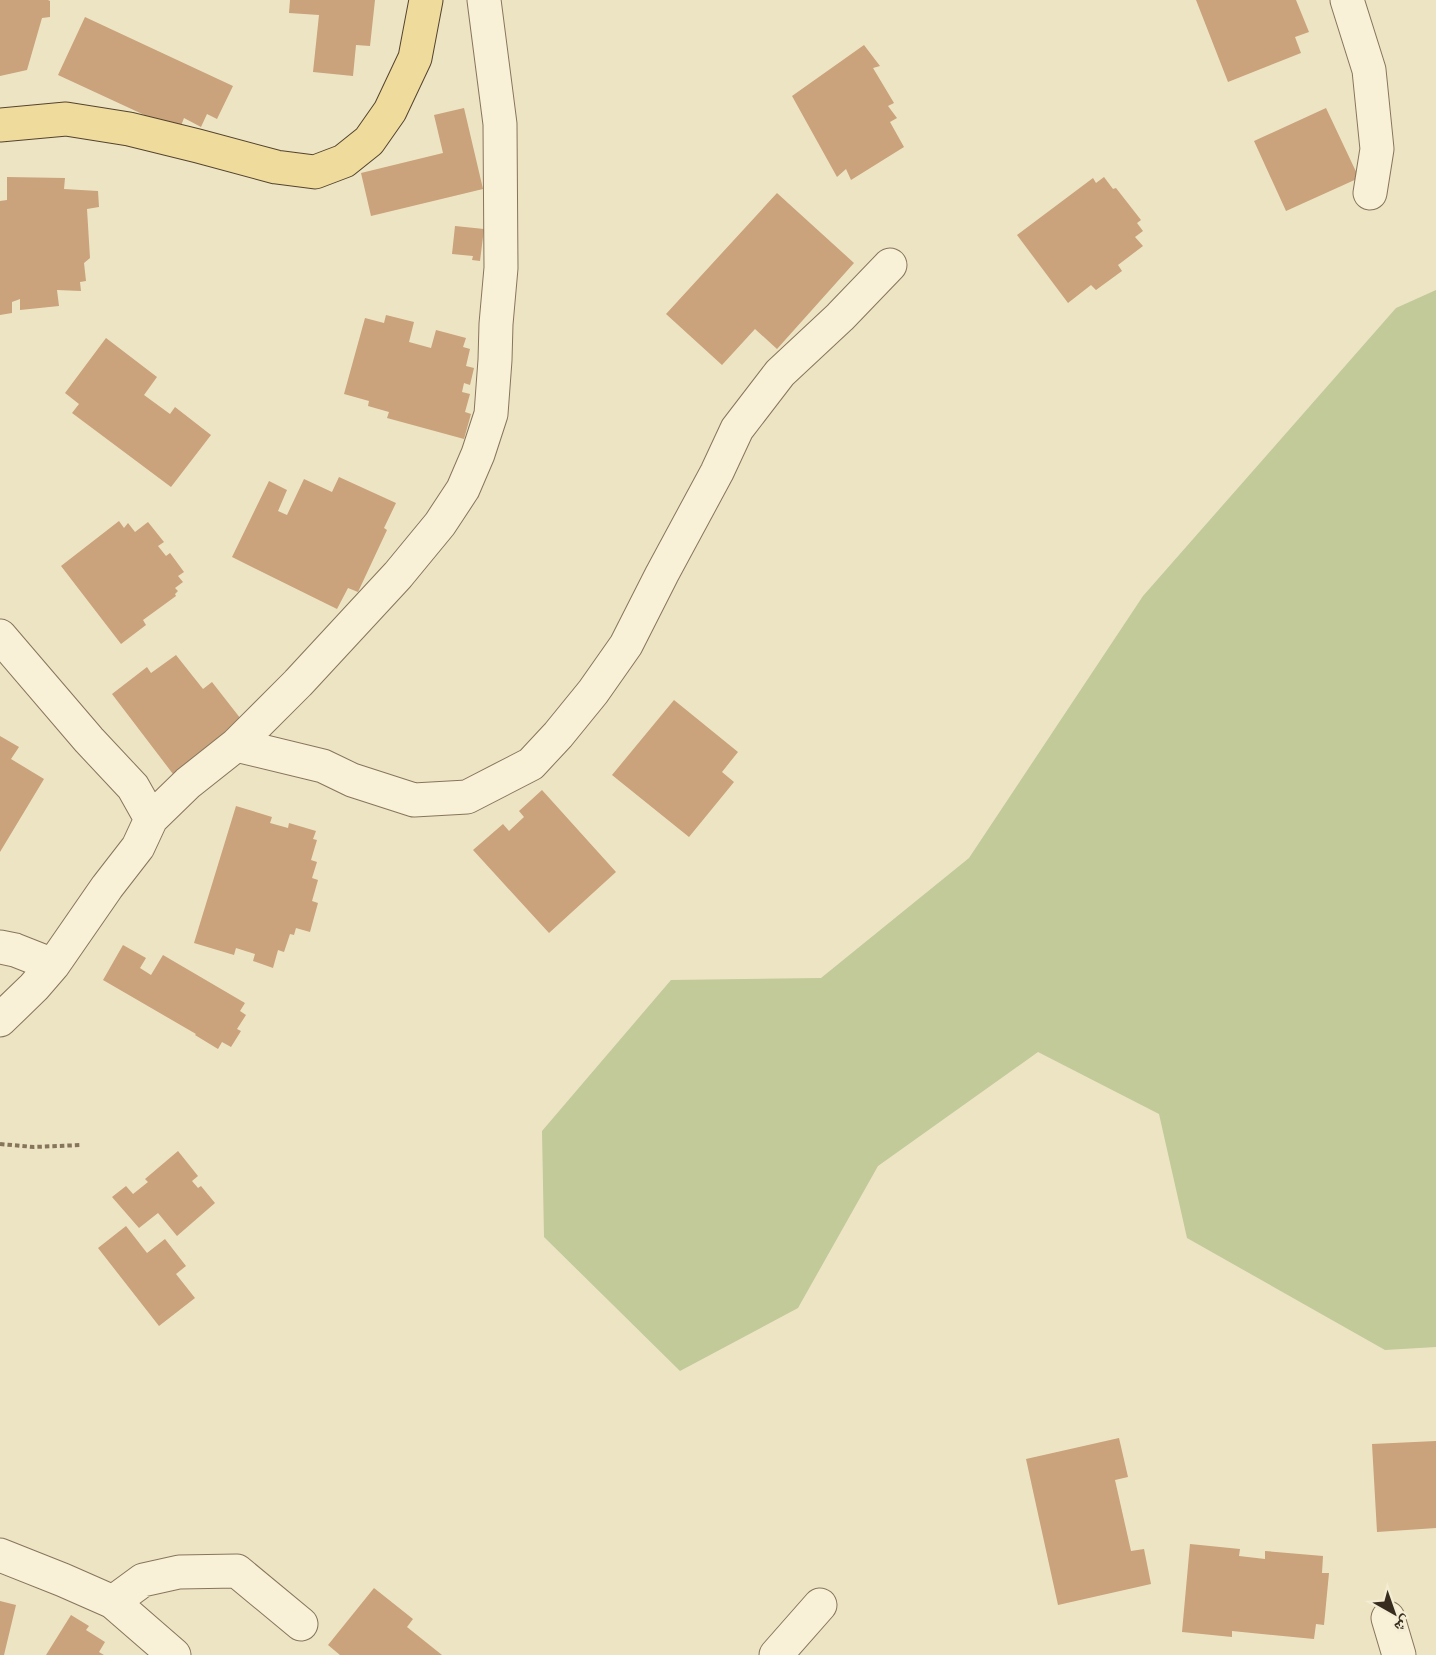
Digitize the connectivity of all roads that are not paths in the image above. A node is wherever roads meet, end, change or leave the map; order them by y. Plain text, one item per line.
1 (426, 0) edge
2 (484, 0) edge
3 (1347, 0) edge
4 (0, 124) edge
5 (1370, 194) dead end
6 (890, 265) dead end
7 (0, 636) edge
8 (236, 745) junction
9 (151, 819) junction
10 (0, 947) edge
11 (53, 965) junction
12 (0, 1020) edge
13 (0, 1555) edge
14 (113, 1602) junction
15 (820, 1605) dead end
16 (1388, 1618) dead end
17 (301, 1624) dead end
18 (174, 1655) edge
19 (776, 1655) edge
20 (1399, 1655) edge

1 - 4 main road
2 - 8 street
3 - 5 street
6 - 8 street
7 - 9 street
8 - 9 street
9 - 11 street
10 - 11 street
11 - 12 street
13 - 14 street
14 - 17 street
14 - 18 street
15 - 19 street
16 - 20 street

